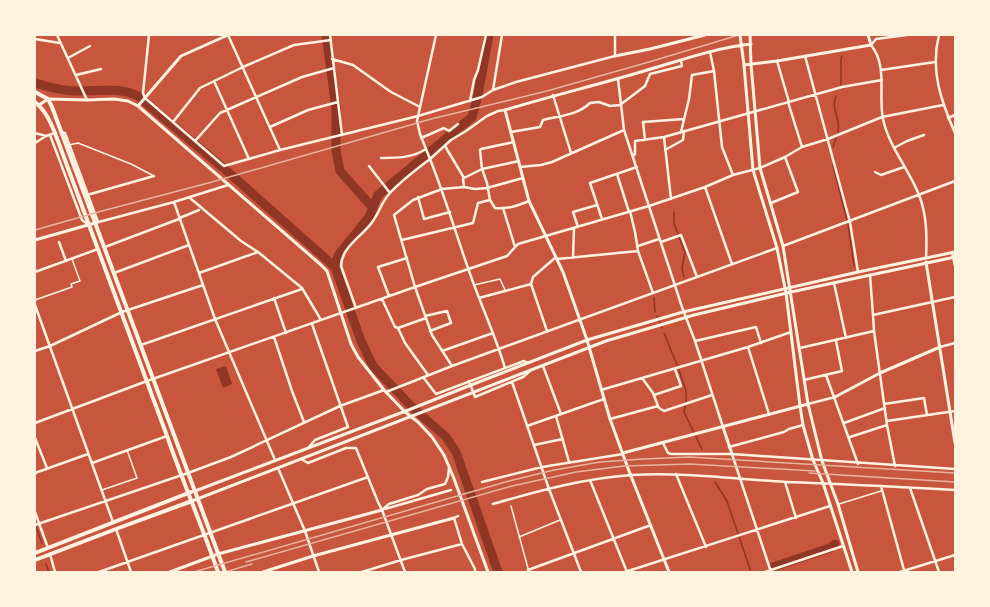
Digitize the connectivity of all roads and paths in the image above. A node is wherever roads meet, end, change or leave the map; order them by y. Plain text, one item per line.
1 (57, 35) edge
2 (149, 35) edge
3 (228, 35) edge
4 (330, 35) edge
5 (436, 35) edge
6 (486, 35) edge
7 (502, 35) edge
8 (615, 35) edge
9 (687, 35) edge
10 (705, 35) edge
11 (740, 35) edge
12 (750, 35) edge
13 (868, 35) edge
14 (907, 35) edge
15 (939, 35) edge
16 (35, 39) edge
17 (688, 39) junction
18 (331, 40) junction
19 (61, 43) junction
20 (751, 44) junction
21 (741, 45) junction
22 (90, 46) dead end
23 (870, 46) junction
24 (710, 52) junction
25 (615, 56) junction
26 (805, 56) junction
27 (68, 58) junction
28 (332, 59) junction
29 (682, 61) junction
30 (776, 61) junction
31 (935, 62) junction
32 (744, 64) junction
33 (752, 64) junction
34 (242, 67) junction
35 (333, 68) junction
36 (101, 69) dead end
37 (881, 70) junction
38 (714, 71) junction
39 (76, 75) junction
40 (618, 79) junction
41 (882, 80) junction
42 (214, 81) junction
43 (493, 90) junction
44 (35, 92) edge
45 (816, 94) junction
46 (554, 95) junction
47 (256, 97) junction
48 (145, 98) junction
49 (48, 99) junction
50 (87, 100) junction
51 (471, 101) junction
52 (35, 102) edge
53 (338, 102) junction
54 (788, 102) junction
55 (39, 105) junction
56 (138, 106) junction
57 (620, 106) junction
58 (943, 106) junction
59 (420, 107) junction
60 (227, 110) junction
61 (505, 110) junction
62 (755, 112) junction
63 (748, 114) junction
64 (955, 115) edge
65 (418, 116) junction
66 (560, 116) junction
67 (882, 117) junction
68 (948, 118) junction
69 (684, 120) junction
70 (720, 121) junction
71 (173, 122) junction
72 (458, 124) dead end
73 (270, 127) junction
74 (624, 130) junction
75 (682, 131) junction
76 (61, 132) junction
77 (511, 132) junction
78 (35, 133) edge
79 (955, 133) edge
80 (52, 134) junction
81 (340, 135) junction
82 (924, 135) dead end
83 (46, 136) junction
84 (664, 137) junction
85 (421, 138) junction
86 (828, 139) junction
87 (195, 140) junction
88 (645, 140) junction
89 (514, 142) junction
90 (35, 143) edge
91 (70, 145) junction
92 (445, 146) junction
93 (802, 147) junction
94 (894, 148) junction
95 (280, 150) junction
96 (426, 150) junction
97 (666, 150) junction
98 (571, 153) junction
99 (633, 156) junction
100 (785, 157) junction
101 (381, 158) dead end
102 (430, 158) junction
103 (249, 159) junction
104 (519, 161) junction
105 (369, 166) dead end
106 (520, 167) junction
107 (637, 167) junction
108 (904, 167) junction
109 (760, 168) junction
110 (482, 169) junction
111 (753, 170) junction
112 (875, 172) dead end
113 (617, 174) junction
114 (733, 175) junction
115 (154, 176) joint
116 (464, 178) junction
117 (523, 178) junction
118 (955, 181) edge
119 (228, 185) junction
120 (464, 187) junction
121 (705, 187) junction
122 (487, 188) junction
123 (442, 189) junction
124 (389, 192) junction
125 (88, 195) junction
126 (919, 195) junction
127 (418, 197) junction
128 (190, 198) junction
129 (671, 198) junction
130 (490, 200) junction
131 (174, 202) junction
132 (529, 202) junction
133 (771, 203) junction
134 (597, 205) junction
135 (649, 206) junction
136 (503, 208) junction
137 (199, 210) dead end
138 (450, 212) junction
139 (629, 212) junction
140 (179, 219) junction
141 (602, 219) junction
142 (850, 222) junction
143 (96, 223) junction
144 (90, 225) junction
145 (454, 227) junction
146 (576, 228) junction
147 (547, 236) junction
148 (35, 240) edge
149 (402, 240) junction
150 (660, 241) junction
151 (59, 242) dead end
152 (189, 245) junction
153 (638, 246) junction
154 (783, 246) junction
155 (105, 247) junction
156 (515, 247) junction
157 (777, 248) junction
158 (98, 249) junction
159 (638, 251) junction
160 (258, 252) junction
161 (953, 252) edge
162 (954, 257) edge
163 (407, 258) junction
164 (557, 258) junction
165 (574, 258) junction
166 (926, 258) junction
167 (72, 259) junction
168 (66, 261) junction
169 (732, 264) junction
170 (927, 264) junction
171 (955, 266) edge
172 (468, 269) junction
173 (35, 272) edge
174 (858, 272) junction
175 (114, 273) junction
176 (199, 273) junction
177 (870, 275) junction
178 (697, 277) junction
179 (834, 283) junction
180 (531, 284) junction
181 (203, 285) junction
182 (474, 285) junction
183 (674, 285) junction
184 (415, 286) junction
185 (790, 287) junction
186 (302, 288) junction
187 (785, 288) junction
188 (505, 291) junction
189 (791, 292) junction
190 (653, 293) junction
191 (786, 293) junction
192 (388, 296) junction
193 (955, 297) edge
194 (274, 298) junction
195 (479, 298) junction
196 (382, 299) junction
197 (35, 300) edge
198 (932, 303) junction
199 (35, 305) edge
200 (355, 308) junction
201 (36, 310) edge
202 (128, 310) junction
203 (122, 312) junction
204 (683, 312) junction
205 (341, 313) junction
206 (873, 315) junction
207 (425, 317) junction
208 (685, 317) junction
209 (215, 319) junction
210 (321, 320) junction
211 (580, 320) junction
212 (312, 324) junction
213 (398, 328) junction
214 (430, 331) junction
215 (547, 331) junction
216 (874, 331) junction
217 (791, 332) junction
218 (286, 333) junction
219 (493, 333) junction
220 (274, 337) junction
221 (846, 338) junction
222 (587, 340) junction
223 (695, 341) junction
224 (836, 341) junction
225 (761, 343) junction
226 (955, 343) edge
227 (141, 345) junction
228 (50, 346) junction
229 (748, 347) junction
230 (940, 347) junction
231 (588, 348) junction
232 (800, 348) junction
233 (499, 349) junction
234 (35, 351) edge
235 (442, 351) junction
236 (229, 353) junction
237 (701, 361) junction
238 (529, 363) junction
239 (452, 366) junction
240 (543, 366) junction
241 (505, 368) junction
242 (675, 368) junction
243 (531, 371) junction
244 (880, 372) junction
245 (428, 375) junction
246 (826, 375) junction
247 (423, 377) junction
248 (642, 378) junction
249 (153, 379) junction
250 (804, 380) junction
251 (147, 381) junction
252 (469, 381) junction
253 (512, 382) junction
254 (601, 390) junction
255 (385, 391) junction
256 (712, 394) junction
257 (654, 395) junction
258 (835, 397) junction
259 (604, 399) junction
260 (808, 404) junction
261 (884, 404) junction
262 (340, 406) junction
263 (658, 406) junction
264 (800, 406) junction
265 (73, 408) junction
266 (885, 408) junction
267 (955, 411) edge
268 (405, 412) junction
269 (950, 412) junction
270 (561, 414) junction
271 (770, 414) junction
272 (927, 415) junction
273 (411, 416) junction
274 (556, 416) junction
275 (610, 419) junction
276 (887, 421) junction
277 (304, 422) junction
278 (35, 423) edge
279 (844, 423) junction
280 (803, 425) junction
281 (887, 425) junction
282 (528, 426) junction
283 (723, 427) junction
284 (167, 436) junction
285 (850, 436) junction
286 (35, 438) edge
287 (563, 439) junction
288 (266, 440) junction
289 (663, 443) junction
290 (955, 443) edge
291 (534, 446) junction
292 (729, 447) junction
293 (308, 448) junction
294 (127, 450) junction
295 (88, 454) junction
296 (623, 454) junction
297 (732, 454) junction
298 (302, 459) junction
299 (275, 460) junction
300 (813, 460) junction
301 (822, 461) junction
302 (570, 462) junction
303 (92, 463) junction
304 (858, 464) junction
305 (449, 466) junction
306 (895, 466) junction
307 (542, 467) junction
308 (47, 468) junction
309 (278, 468) junction
310 (955, 469) edge
311 (35, 472) edge
312 (188, 473) junction
313 (676, 474) junction
314 (631, 475) junction
315 (182, 476) junction
316 (368, 477) junction
317 (740, 478) junction
318 (590, 480) junction
319 (482, 482) dead end
320 (785, 482) junction
321 (822, 483) junction
322 (830, 484) junction
323 (881, 486) junction
324 (910, 488) junction
325 (549, 489) junction
326 (102, 490) junction
327 (451, 490) dead end
328 (955, 490) edge
329 (195, 491) junction
330 (881, 491) junction
331 (189, 493) junction
332 (198, 499) junction
333 (192, 501) junction
334 (106, 502) junction
335 (292, 503) junction
336 (493, 504) dead end
337 (838, 504) junction
338 (511, 506) dead end
339 (830, 506) junction
340 (382, 510) junction
341 (35, 512) edge
342 (456, 517) joint
343 (796, 518) junction
344 (561, 520) junction
345 (113, 522) junction
346 (39, 523) junction
347 (35, 524) edge
348 (651, 525) junction
349 (116, 529) junction
350 (757, 530) junction
351 (305, 531) junction
352 (210, 532) junction
353 (204, 534) junction
354 (391, 536) junction
355 (519, 537) junction
356 (613, 539) junction
357 (462, 544) junction
358 (843, 546) junction
359 (706, 547) junction
360 (48, 548) junction
361 (35, 553) edge
362 (50, 554) junction
363 (218, 554) junction
364 (574, 554) junction
365 (955, 554) edge
366 (212, 556) junction
367 (313, 556) junction
368 (35, 560) edge
369 (400, 560) junction
370 (664, 560) junction
371 (935, 561) junction
372 (127, 562) junction
373 (904, 570) junction
374 (529, 571) edge
375 (771, 571) edge
376 (55, 572) edge
377 (99, 572) edge
378 (131, 572) edge
379 (170, 572) edge
380 (218, 572) edge
381 (225, 572) edge
382 (263, 572) edge
383 (319, 572) edge
384 (362, 572) edge
385 (405, 572) edge
386 (475, 572) edge
387 (488, 572) edge
388 (582, 572) edge
389 (627, 572) edge
390 (669, 572) edge
391 (765, 572) edge
392 (852, 572) edge
393 (858, 572) edge
394 (900, 572) edge
395 (939, 572) edge

1 - 19 street
2 - 48 street
3 - 34 street
3 - 48 street
4 - 18 street
5 - 59 street
6 - 51 street
7 - 43 street
8 - 25 street
9 - 17 street
10 - 17 street
11 - 21 street
12 - 20 street
13 - 23 street
14 - 23 street
15 - 31 street
16 - 19 street
17 - 25 street
18 - 28 street
18 - 34 street
19 - 27 street
20 - 21 street
20 - 33 street
21 - 24 street
21 - 32 street
22 - 27 street
23 - 26 street
23 - 37 street
24 - 29 street
24 - 38 street
25 - 43 street
26 - 30 street
26 - 45 street
27 - 39 street
28 - 35 street
28 - 59 street
29 - 40 street
29 - 57 street
30 - 33 street
30 - 54 street
31 - 37 street
31 - 58 street
32 - 33 street
32 - 63 street
33 - 62 street
34 - 42 street
34 - 47 street
35 - 47 street
35 - 53 street
36 - 39 street
37 - 41 street
38 - 69 street
38 - 70 street
39 - 50 street
40 - 46 street
40 - 57 street
41 - 45 street
41 - 67 street
42 - 60 street
42 - 71 street
43 - 51 street
44 - 49 main road
45 - 54 street
45 - 86 street
46 - 61 street
46 - 66 street
47 - 60 street
47 - 73 street
48 - 56 street
48 - 71 street
49 - 50 street
49 - 55 street
49 - 76 main road
50 - 56 street
51 - 65 street
52 - 55 main road
53 - 73 street
53 - 81 street
54 - 62 street
54 - 93 street
55 - 80 main road
56 - 119 street
57 - 66 street
57 - 74 street
58 - 67 street
58 - 68 street
59 - 65 street
60 - 87 street
60 - 103 street
61 - 77 street
61 - 92 street
62 - 63 street
62 - 109 street
63 - 70 street
63 - 111 street
64 - 68 street
65 - 81 street
65 - 85 street
66 - 77 street
66 - 98 street
67 - 86 street
67 - 94 street
68 - 79 street
69 - 75 street
69 - 88 street
70 - 75 street
70 - 114 street
71 - 87 street
72 - 85 street
73 - 95 street
74 - 98 street
74 - 99 street
75 - 84 street
75 - 97 street
76 - 91 street
76 - 143 main road
77 - 89 street
78 - 83 street
80 - 83 street
80 - 144 main road
81 - 95 street
82 - 94 street
83 - 90 street
84 - 88 street
84 - 97 street
85 - 96 street
86 - 93 street
86 - 142 street
87 - 103 street
88 - 99 street
89 - 104 street
89 - 110 street
91 - 115 lane
91 - 125 street
92 - 102 street
92 - 116 street
93 - 100 street
94 - 108 street
95 - 103 street
96 - 101 street
96 - 102 street
97 - 129 street
98 - 106 street
99 - 107 street
100 - 109 street
100 - 133 street
102 - 123 street
102 - 124 street
104 - 106 street
104 - 110 street
105 - 124 street
106 - 117 street
107 - 113 street
107 - 135 street
108 - 112 street
108 - 126 street
109 - 111 street
109 - 133 street
110 - 116 street
110 - 122 street
111 - 114 street
111 - 157 street
113 - 134 street
113 - 139 street
114 - 121 street
115 - 125 street
116 - 120 street
117 - 122 street
117 - 132 street
118 - 126 street
119 - 128 street
119 - 205 street
120 - 122 street
120 - 123 street
121 - 129 street
121 - 169 street
122 - 130 street
123 - 127 street
123 - 138 street
124 - 200 street
125 - 143 street
126 - 142 street
126 - 166 street
127 - 138 street
127 - 149 street
128 - 131 street
128 - 160 street
129 - 135 street
130 - 136 street
130 - 145 street
131 - 140 street
131 - 143 street
132 - 136 street
132 - 147 street
133 - 154 street
134 - 141 street
134 - 146 street
135 - 139 street
135 - 150 street
136 - 156 street
137 - 140 street
138 - 145 street
139 - 141 street
139 - 153 street
140 - 152 street
140 - 155 street
141 - 146 street
142 - 154 street
142 - 174 street
143 - 144 street
143 - 155 main road
144 - 148 street
144 - 158 main road
145 - 149 street
145 - 172 street
146 - 147 street
146 - 165 street
147 - 156 street
147 - 164 street
149 - 163 street
150 - 153 street
150 - 178 street
150 - 183 street
151 - 168 street
152 - 175 street
152 - 176 street
153 - 159 street
154 - 185 street
155 - 175 main road
156 - 172 street
157 - 169 street
157 - 187 street
158 - 167 street
158 - 203 main road
159 - 165 street
159 - 190 street
160 - 176 street
160 - 186 street
161 - 162 street
161 - 166 street
162 - 170 street
162 - 171 street
163 - 184 street
163 - 192 street
164 - 165 street
164 - 180 street
164 - 211 street
166 - 170 street
166 - 174 street
167 - 168 street
167 - 197 lane
168 - 173 street
169 - 178 street
170 - 177 street
170 - 198 street
172 - 182 street
172 - 184 street
174 - 185 street
175 - 202 main road
176 - 181 street
177 - 179 street
177 - 206 street
178 - 183 street
179 - 189 street
179 - 221 street
180 - 188 street
180 - 215 street
181 - 202 street
181 - 209 street
182 - 188 lane
182 - 195 street
183 - 190 street
183 - 204 street
184 - 192 street
184 - 207 street
185 - 187 street
185 - 189 street
186 - 194 street
186 - 210 street
187 - 191 street
187 - 204 street
188 - 195 street
189 - 191 street
189 - 232 street
190 - 211 street
191 - 208 street
191 - 217 street
192 - 196 street
193 - 198 street
194 - 209 street
194 - 218 street
195 - 219 street
196 - 200 street
196 - 213 street
198 - 206 street
198 - 230 street
199 - 201 street
200 - 205 street
201 - 228 street
202 - 203 street
202 - 227 main road
203 - 228 street
203 - 251 main road
204 - 208 street
204 - 222 street
205 - 210 street
205 - 255 street
206 - 216 street
207 - 213 street
207 - 214 street
207 - 214 street
208 - 223 street
208 - 231 street
209 - 227 street
209 - 236 street
210 - 212 street
211 - 215 street
211 - 222 street
212 - 218 street
212 - 262 street
213 - 245 street
214 - 235 street
215 - 233 street
216 - 221 street
216 - 244 street
217 - 225 street
217 - 264 street
218 - 220 street
219 - 233 street
219 - 235 street
220 - 236 street
220 - 277 street
221 - 224 street
222 - 231 street
222 - 238 street
223 - 225 street
223 - 237 street
224 - 232 street
224 - 246 street
225 - 229 street
226 - 230 street
227 - 249 main road
228 - 234 street
228 - 265 street
229 - 237 street
229 - 271 street
230 - 244 street
230 - 269 street
231 - 240 street
231 - 254 street
232 - 250 street
233 - 239 street
233 - 241 street
235 - 239 street
236 - 249 street
236 - 288 street
237 - 242 street
237 - 256 street
238 - 241 street
238 - 268 street
239 - 245 street
240 - 243 street
240 - 270 street
241 - 252 street
242 - 248 street
242 - 257 street
243 - 253 street
243 - 273 street
244 - 258 street
244 - 261 street
245 - 247 street
246 - 250 street
246 - 258 street
247 - 252 street
247 - 255 street
248 - 254 street
248 - 257 street
249 - 251 street
249 - 312 main road
250 - 260 street
251 - 265 street
251 - 284 main road
252 - 253 street
253 - 282 street
254 - 259 street
255 - 262 street
255 - 268 street
256 - 263 street
256 - 283 street
257 - 263 street
258 - 260 street
258 - 279 street
259 - 270 street
259 - 275 street
260 - 264 street
260 - 301 street
261 - 266 street
261 - 272 street
262 - 277 street
262 - 293 street
263 - 275 street
264 - 271 street
264 - 280 street
265 - 278 street
265 - 295 street
266 - 276 street
266 - 279 street
267 - 269 street
268 - 273 street
268 - 293 street
269 - 272 street
269 - 290 street
270 - 274 street
271 - 283 street
272 - 276 street
273 - 298 street
273 - 305 street
274 - 282 street
274 - 287 street
275 - 296 street
276 - 281 street
277 - 288 street
279 - 285 street
280 - 292 street
280 - 300 street
281 - 285 street
281 - 306 street
282 - 291 street
283 - 289 street
283 - 292 street
284 - 294 street
284 - 315 main road
285 - 304 street
286 - 308 street
287 - 291 street
287 - 302 street
288 - 299 street
288 - 312 street
289 - 296 street
289 - 297 street
291 - 307 street
292 - 297 street
293 - 299 street
294 - 303 street
294 - 326 lane
295 - 303 street
295 - 308 street
296 - 302 street
296 - 314 street
297 - 300 street
297 - 317 street
298 - 309 street
298 - 316 street
299 - 329 street
300 - 301 street
300 - 321 street
301 - 304 street
301 - 322 street
302 - 307 street
303 - 326 street
304 - 306 street
305 - 340 street
305 - 387 street
306 - 310 street
307 - 319 street
307 - 325 street
308 - 311 street
309 - 332 street
309 - 335 street
312 - 315 street
312 - 329 main road
313 - 314 street
313 - 317 street
313 - 359 street
314 - 318 street
314 - 348 street
315 - 331 main road
315 - 334 street
316 - 335 street
316 - 340 street
317 - 320 street
317 - 350 street
318 - 325 street
318 - 356 street
320 - 321 street
320 - 343 street
321 - 322 street
321 - 339 street
322 - 323 street
322 - 337 street
323 - 324 street
323 - 330 street
324 - 328 street
324 - 371 street
325 - 336 street
325 - 344 street
326 - 334 street
327 - 340 street
329 - 331 main road
329 - 332 main road
330 - 337 lane
330 - 373 street
331 - 333 main road
331 - 345 main road
332 - 333 street
332 - 352 main road
333 - 349 main road
333 - 353 main road
334 - 345 street
334 - 346 street
335 - 351 street
335 - 352 street
337 - 393 street
338 - 355 lane
339 - 343 street
339 - 358 street
340 - 351 street
340 - 354 street
341 - 346 street
342 - 354 street
342 - 357 street
343 - 350 street
344 - 355 lane
344 - 364 street
345 - 360 main road
346 - 347 street
346 - 360 street
348 - 356 street
348 - 370 street
349 - 362 main road
349 - 372 street
350 - 359 street
350 - 375 street
351 - 363 street
351 - 367 street
352 - 353 street
352 - 363 main road
353 - 366 main road
353 - 372 street
354 - 367 street
354 - 369 street
355 - 374 lane
356 - 364 street
356 - 389 street
357 - 369 street
357 - 386 street
358 - 375 street
358 - 392 street
359 - 370 street
360 - 361 main road
362 - 368 main road
362 - 376 street
363 - 366 street
363 - 381 main road
364 - 374 street
364 - 388 street
365 - 371 street
366 - 379 street
366 - 380 main road
367 - 382 street
367 - 383 street
369 - 384 street
369 - 385 street
370 - 389 street
370 - 390 street
371 - 373 street
371 - 395 street
372 - 377 street
372 - 378 street
373 - 394 street
375 - 391 street

